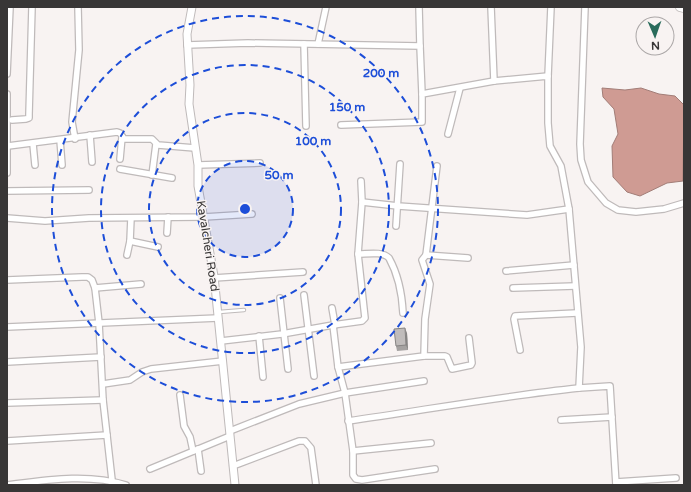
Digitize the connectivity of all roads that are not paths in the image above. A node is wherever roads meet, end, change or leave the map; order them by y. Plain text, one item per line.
1 (10, 7) edge
2 (32, 7) edge
3 (78, 7) edge
4 (192, 7) edge
5 (326, 7) edge
6 (419, 7) edge
7 (491, 7) edge
8 (551, 7) edge
9 (585, 7) edge
10 (680, 7) edge
11 (684, 8) edge
12 (304, 44) junction
13 (318, 44) junction
14 (188, 45) junction
15 (420, 46) junction
16 (7, 74) edge
17 (548, 76) junction
18 (494, 81) junction
19 (460, 88) junction
20 (7, 94) edge
21 (422, 94) junction
22 (12, 120) dead end
23 (341, 125) dead end
24 (306, 126) dead end
25 (448, 134) dead end
26 (90, 135) junction
27 (122, 137) junction
28 (75, 138) junction
29 (60, 140) junction
30 (33, 144) junction
31 (156, 144) junction
32 (8, 146) edge
33 (195, 148) junction
34 (120, 159) dead end
35 (92, 162) dead end
36 (260, 163) dead end
37 (400, 164) dead end
38 (35, 165) dead end
39 (62, 165) dead end
40 (198, 165) junction
41 (437, 166) dead end
42 (120, 169) dead end
43 (7, 173) edge
44 (152, 175) junction
45 (172, 178) dead end
46 (361, 181) dead end
47 (89, 190) dead end
48 (7, 191) edge
49 (362, 202) junction
50 (684, 203) edge
51 (398, 206) junction
52 (432, 209) junction
53 (569, 209) junction
54 (252, 214) dead end
55 (168, 217) junction
56 (204, 217) junction
57 (7, 218) edge
58 (131, 218) junction
59 (396, 226) dead end
60 (167, 233) dead end
61 (130, 241) junction
62 (158, 247) dead end
63 (358, 254) junction
64 (127, 255) dead end
65 (426, 256) junction
66 (468, 258) dead end
67 (574, 266) junction
68 (506, 270) dead end
69 (303, 272) dead end
70 (214, 278) junction
71 (7, 280) edge
72 (141, 284) dead end
73 (575, 286) junction
74 (96, 288) junction
75 (513, 288) dead end
76 (304, 295) dead end
77 (280, 298) dead end
78 (332, 308) dead end
79 (244, 310) dead end
80 (403, 313) dead end
81 (577, 313) junction
82 (218, 315) junction
83 (99, 323) junction
84 (334, 325) junction
85 (7, 327) edge
86 (308, 329) junction
87 (284, 333) junction
88 (259, 336) junction
89 (469, 338) dead end
90 (221, 341) junction
91 (520, 350) dead end
92 (101, 356) junction
93 (424, 356) junction
94 (223, 361) junction
95 (7, 362) edge
96 (338, 367) junction
97 (288, 368) dead end
98 (314, 376) dead end
99 (263, 377) dead end
100 (424, 382) dead end
101 (103, 384) junction
102 (579, 388) junction
103 (345, 393) junction
104 (180, 395) dead end
105 (103, 400) junction
106 (7, 403) edge
107 (612, 417) junction
108 (561, 420) dead end
109 (348, 421) junction
110 (230, 433) junction
111 (107, 435) junction
112 (7, 441) edge
113 (431, 443) dead end
114 (196, 450) junction
115 (353, 451) junction
116 (233, 466) junction
117 (150, 469) dead end
118 (435, 469) dead end
119 (201, 471) dead end
120 (676, 478) dead end
121 (112, 480) junction
122 (52, 482) edge
123 (98, 482) edge
124 (616, 484) edge
125 (7, 485) edge
126 (126, 485) edge
127 (235, 485) edge
128 (316, 485) edge

1 - 16 street
2 - 22 street
3 - 28 street
4 - 14 street, Kavalcheri Road
5 - 13 street
6 - 15 street
7 - 18 street
8 - 17 street
9 - 50 street
10 - 11 main road
12 - 13 street
12 - 14 street
12 - 24 street
13 - 15 street
14 - 33 street, Kavalcheri Road
15 - 21 street
17 - 18 street
17 - 53 street
18 - 19 street
19 - 21 street
19 - 25 street
20 - 32 street
21 - 23 street
26 - 27 street
26 - 28 street
26 - 35 street
27 - 31 street
27 - 34 street
28 - 29 street
29 - 30 street
29 - 39 street
30 - 32 street
30 - 38 street
31 - 33 street
31 - 44 street
32 - 43 street
33 - 40 street, Kavalcheri Road
36 - 40 street
37 - 51 street
40 - 56 street, Kavalcheri Road
41 - 52 street
42 - 44 street
44 - 45 street
46 - 49 street
47 - 48 street
49 - 51 street
49 - 63 street
51 - 52 street
51 - 59 street
52 - 53 street
52 - 65 street
53 - 67 street
54 - 56 street
55 - 56 street
55 - 58 street
55 - 60 street
56 - 70 street, Kavalcheri Road
57 - 58 street
58 - 61 street
61 - 62 street
61 - 64 street
63 - 80 street
63 - 84 street
65 - 66 street
65 - 93 street
67 - 68 street
67 - 73 street
69 - 70 street
70 - 82 street, Kavalcheri Road
71 - 74 street
72 - 74 street
73 - 75 street
73 - 81 street
74 - 83 street
76 - 86 street
77 - 87 street
78 - 84 street
79 - 82 lane
81 - 91 street
81 - 102 street
82 - 83 street
82 - 90 street, Kavalcheri Road
83 - 85 street
83 - 92 street
84 - 86 street
84 - 96 street
86 - 87 street
86 - 98 street
87 - 88 street
87 - 97 street
88 - 90 street
88 - 99 street
89 - 93 street
90 - 94 street, Kavalcheri Road
92 - 95 street
92 - 101 street
93 - 96 street
94 - 101 street
94 - 110 street, Kavalcheri Road
96 - 103 street
100 - 103 street
101 - 105 street
102 - 107 street
102 - 109 street
103 - 109 street
103 - 110 street
104 - 114 street
105 - 106 street
105 - 111 street
107 - 108 street
107 - 124 street
109 - 115 street
110 - 114 street
110 - 116 street, Kavalcheri Road
111 - 112 street
111 - 121 street
113 - 115 street
114 - 117 street
114 - 119 street
115 - 118 street
116 - 127 street, Kavalcheri Road
116 - 128 street
120 - 124 street
121 - 123 street
121 - 126 street
122 - 123 street
122 - 125 street

